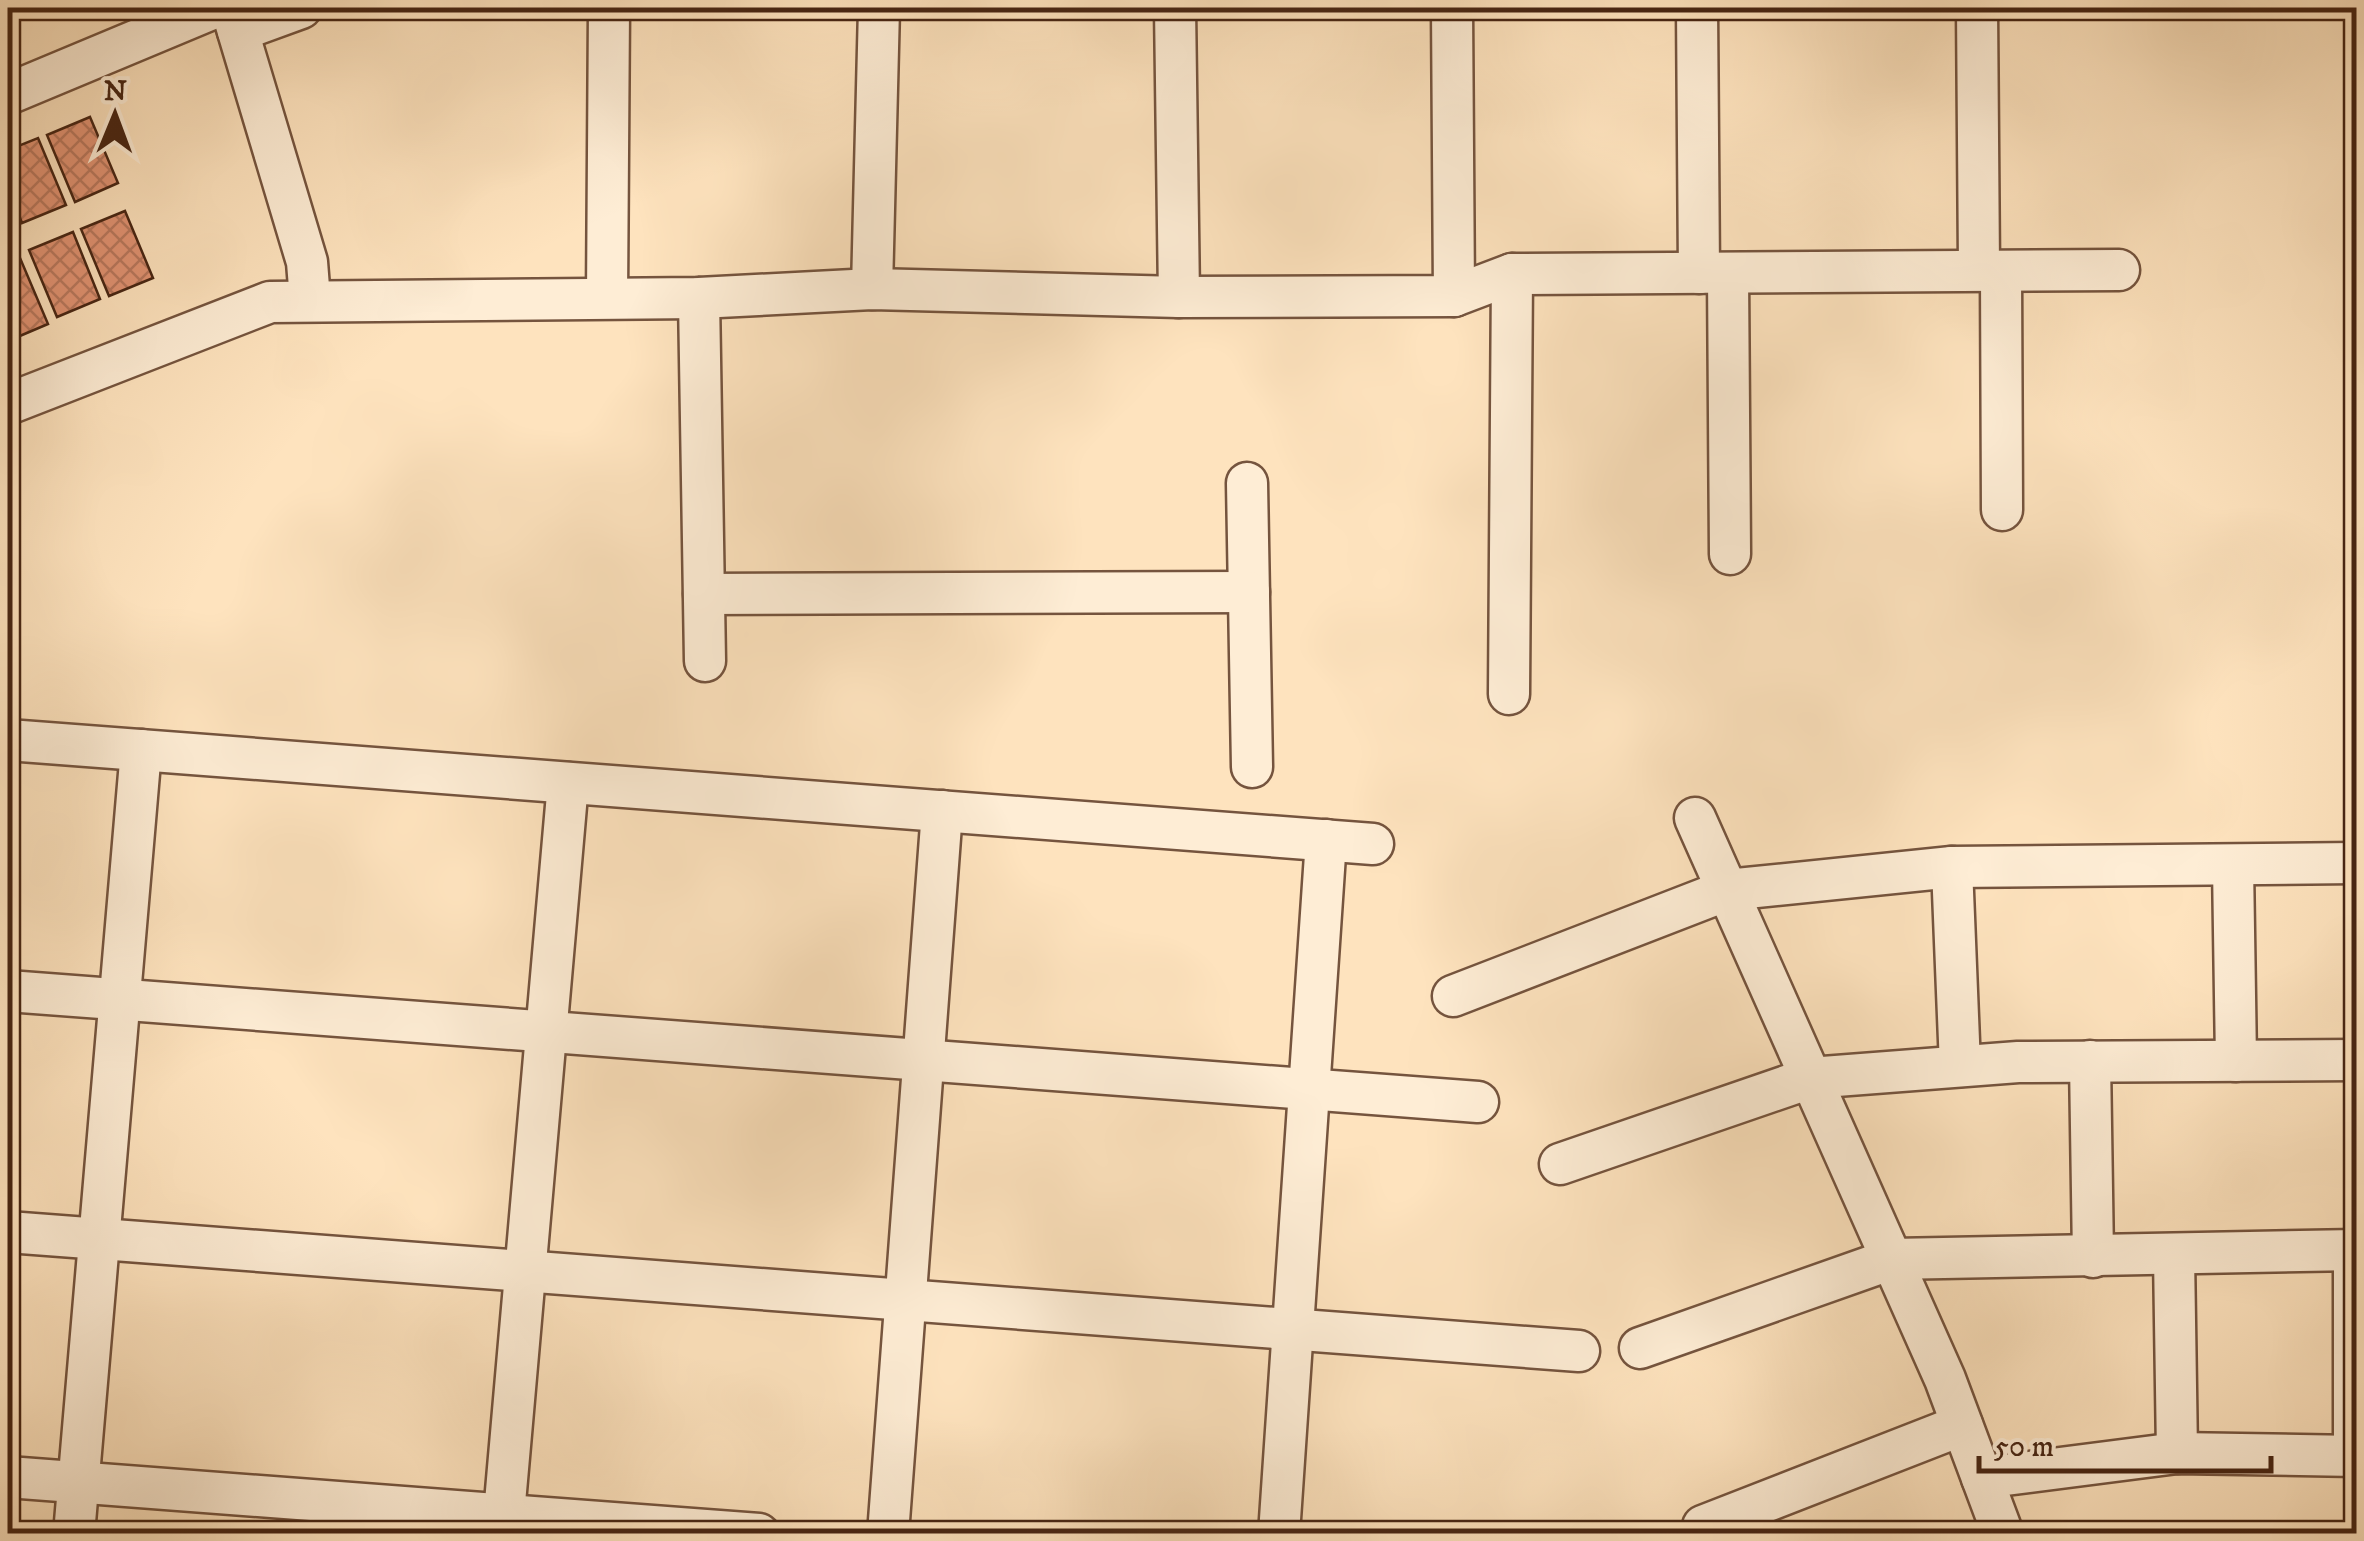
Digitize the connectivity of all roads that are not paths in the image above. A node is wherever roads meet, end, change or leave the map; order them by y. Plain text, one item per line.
1 (302, 8) edge
2 (609, 8) edge
3 (879, 8) edge
4 (1175, 8) edge
5 (1452, 8) edge
6 (1698, 8) edge
7 (1977, 8) edge
8 (228, 16) edge
9 (8, 94) edge
10 (1990, 270) junction
11 (2119, 270) dead end
12 (1714, 273) junction
13 (1512, 274) junction
14 (872, 289) junction
15 (1454, 296) junction
16 (1179, 297) junction
17 (607, 298) junction
18 (699, 298) junction
19 (310, 300) junction
20 (8, 404) edge
21 (1246, 483) dead end
22 (2002, 510) dead end
23 (1730, 554) dead end
24 (1249, 592) junction
25 (704, 594) junction
26 (706, 662) dead end
27 (1510, 694) dead end
28 (8, 740) edge
29 (140, 750) junction
30 (1252, 767) dead end
31 (568, 782) junction
32 (942, 811) junction
33 (1695, 818) dead end
34 (1326, 840) junction
35 (1373, 844) dead end
36 (2356, 863) edge
37 (2233, 864) junction
38 (1952, 867) junction
39 (1727, 890) junction
40 (8, 991) edge
41 (1453, 996) dead end
42 (119, 999) junction
43 (546, 1032) junction
44 (923, 1060) junction
45 (2236, 1060) junction
46 (2356, 1060) edge
47 (2090, 1061) junction
48 (1960, 1066) junction
49 (1810, 1078) junction
50 (1309, 1089) junction
51 (1478, 1102) dead end
52 (1560, 1164) dead end
53 (8, 1232) edge
54 (99, 1239) junction
55 (2355, 1250) edge
56 (2174, 1255) junction
57 (2092, 1257) junction
58 (1892, 1260) junction
59 (525, 1272) junction
60 (906, 1300) junction
61 (1293, 1330) junction
62 (1640, 1348) dead end
63 (1579, 1351) dead end
64 (1962, 1425) junction
65 (2177, 1453) junction
66 (2355, 1456) edge
67 (8, 1478) edge
68 (1982, 1478) junction
69 (78, 1482) junction
70 (504, 1514) junction
71 (1703, 1526) dead end
72 (74, 1534) edge
73 (758, 1534) edge
74 (888, 1534) edge
75 (1280, 1534) edge
76 (2004, 1534) edge

1 - 8 street
2 - 17 street
3 - 14 street
4 - 16 street
5 - 15 street
6 - 12 street
7 - 10 street
8 - 9 street
8 - 19 street
10 - 11 street
10 - 12 street
10 - 22 street
12 - 13 street
12 - 23 street
13 - 15 street
13 - 27 street
14 - 16 street
14 - 18 street
15 - 16 street
17 - 18 street
17 - 19 street
18 - 25 street
19 - 20 street
21 - 24 street
24 - 25 street
24 - 30 street
25 - 26 street
28 - 29 street
29 - 31 street
29 - 42 street
31 - 32 street
31 - 43 street
32 - 34 street
32 - 44 street
33 - 39 street
34 - 35 street
34 - 50 street
36 - 37 street
37 - 38 street
37 - 45 street
38 - 39 street
38 - 48 street
39 - 41 street
39 - 49 street
40 - 42 street
42 - 43 street
42 - 54 street
43 - 44 street
43 - 59 street
44 - 50 street
44 - 60 street
45 - 46 street
45 - 47 street
47 - 48 street
47 - 57 street
48 - 49 street
49 - 52 street
49 - 58 street
50 - 51 street
50 - 61 street
53 - 54 street
54 - 59 street
54 - 69 street
55 - 56 street
55 - 66 street
56 - 57 street
56 - 65 street
57 - 58 street
58 - 62 street
58 - 64 street
59 - 60 street
59 - 70 street
60 - 61 street
60 - 74 street
61 - 63 street
61 - 75 street
64 - 68 street
64 - 71 street
65 - 66 street
65 - 68 street
67 - 69 street
68 - 76 street
69 - 70 street
69 - 72 street
70 - 73 street

